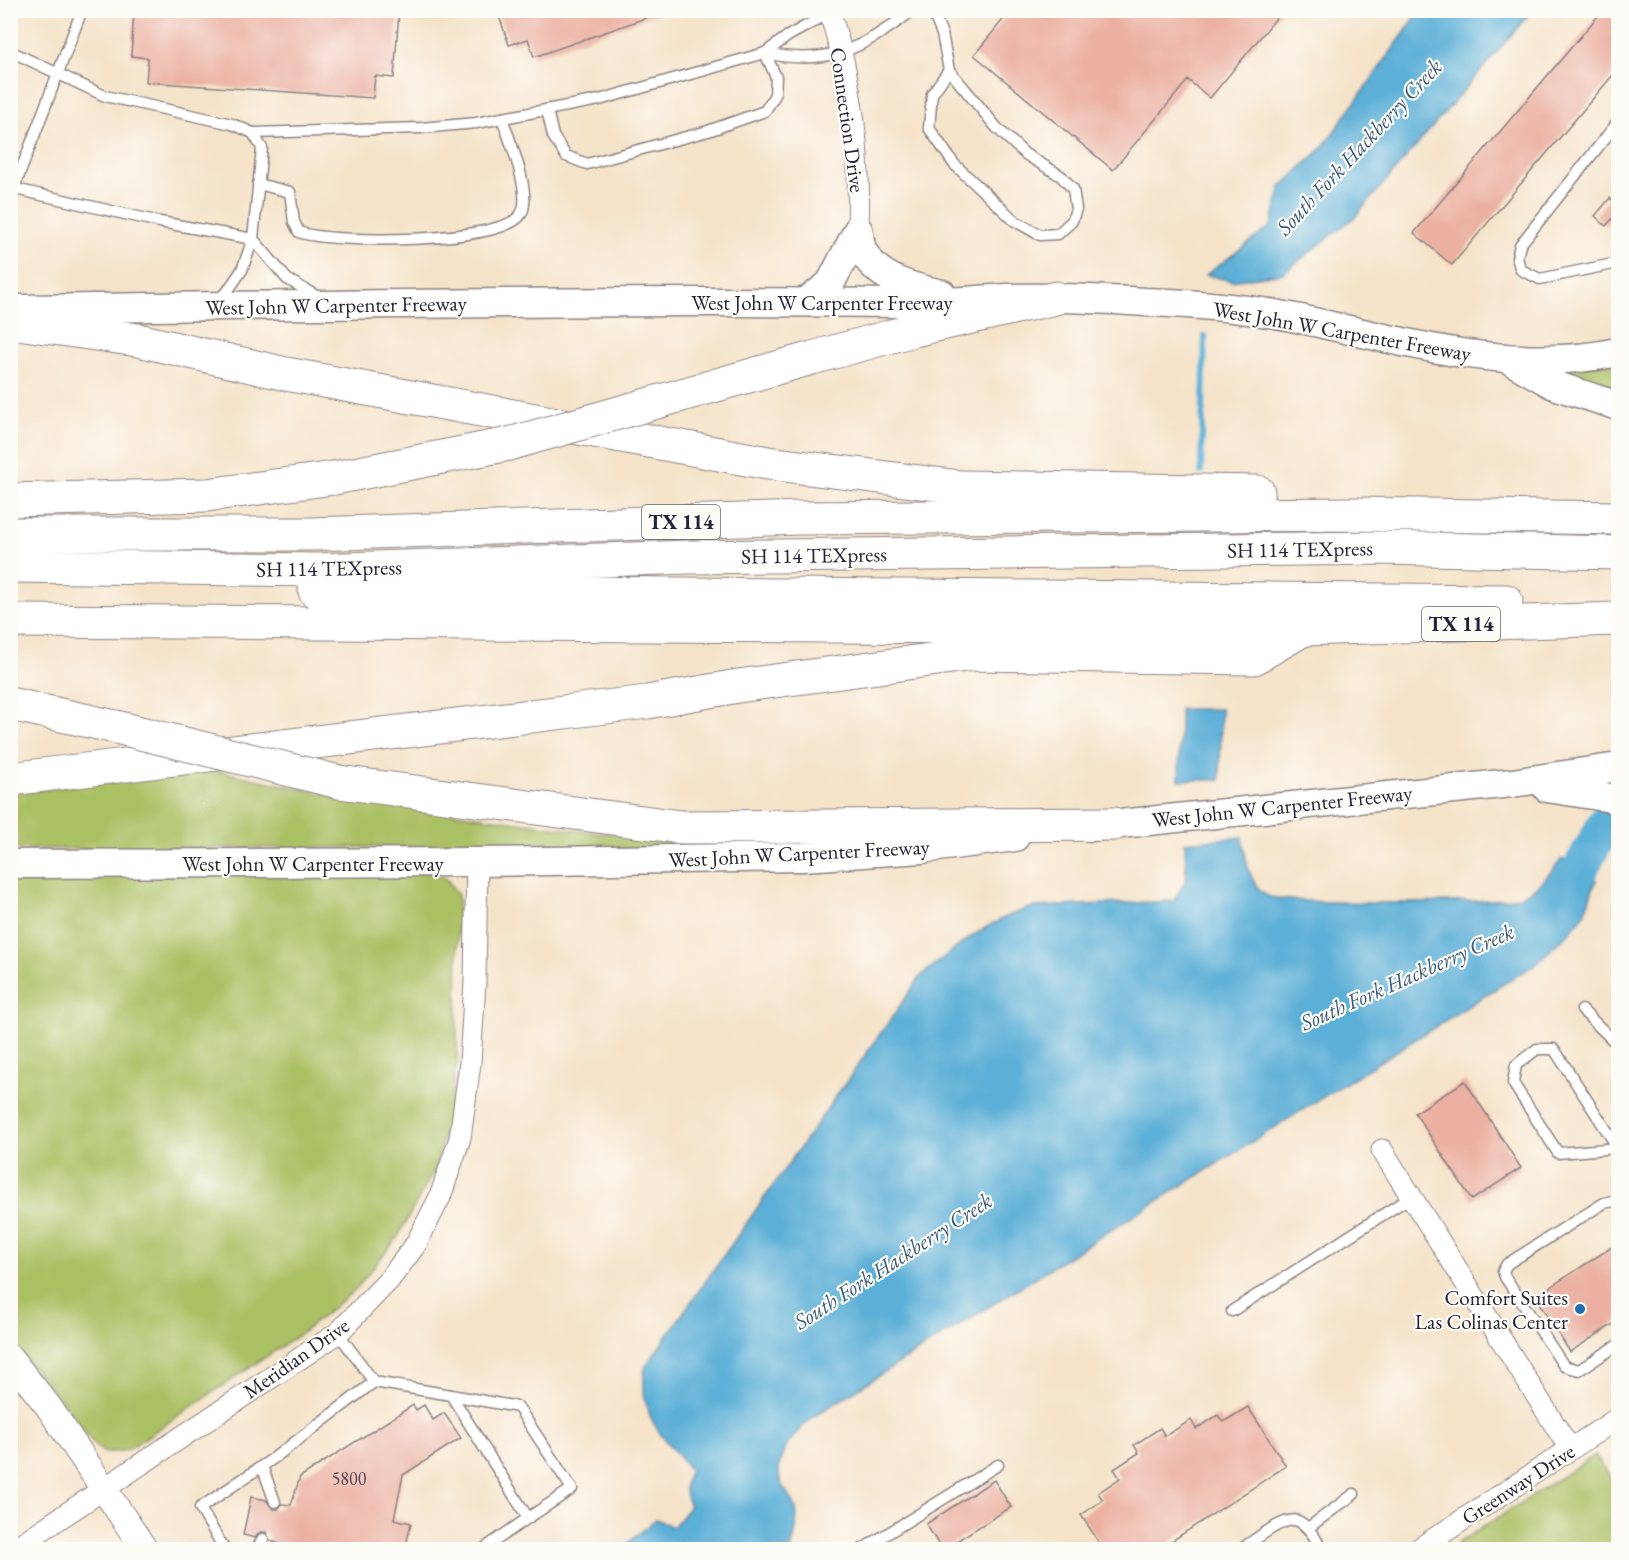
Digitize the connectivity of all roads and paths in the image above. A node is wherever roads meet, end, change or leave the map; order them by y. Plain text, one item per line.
1 (82, 10) edge
2 (914, 10) edge
3 (932, 10) edge
4 (832, 11) edge
5 (10, 51) edge
6 (765, 53) junction
7 (842, 53) junction
8 (949, 70) junction
9 (57, 71) junction
10 (547, 110) junction
11 (502, 118) junction
12 (1618, 122) edge
13 (254, 133) junction
14 (258, 184) junction
15 (13, 194) edge
16 (858, 230) junction
17 (253, 239) junction
18 (1618, 263) edge
19 (1056, 298) junction
20 (973, 300) junction
21 (806, 302) junction
22 (332, 305) junction
23 (206, 306) junction
24 (10, 309) edge
25 (10, 321) edge
26 (1618, 352) edge
27 (1505, 358) junction
28 (1618, 406) edge
29 (10, 500) edge
30 (1352, 514) junction
31 (1618, 518) edge
32 (10, 534) edge
33 (1618, 553) edge
34 (10, 566) edge
35 (10, 588) edge
36 (1618, 601) edge
37 (1618, 619) edge
38 (10, 621) edge
39 (1304, 629) junction
40 (10, 704) edge
41 (1618, 767) edge
42 (10, 779) edge
43 (1512, 783) junction
44 (1618, 800) edge
45 (1114, 824) junction
46 (477, 862) junction
47 (10, 864) edge
48 (1582, 1010) dead end
49 (1618, 1045) edge
50 (1618, 1148) edge
51 (1382, 1150) dead end
52 (1409, 1198) junction
53 (1618, 1200) edge
54 (1232, 1311) dead end
55 (338, 1333) junction
56 (1618, 1345) edge
57 (10, 1358) edge
58 (374, 1382) junction
59 (452, 1395) junction
60 (1618, 1418) edge
61 (1570, 1449) junction
62 (998, 1465) dead end
63 (262, 1466) junction
64 (104, 1487) junction
65 (1354, 1494) dead end
66 (275, 1502) dead end
67 (528, 1518) junction
68 (1308, 1528) junction
69 (262, 1539) dead end
70 (12, 1550) edge
71 (145, 1550) edge
72 (225, 1550) edge
73 (256, 1550) edge
74 (482, 1550) edge
75 (861, 1550) edge
76 (1240, 1550) edge
77 (1323, 1550) edge
78 (1417, 1550) edge

1 - 9 lane
2 - 7 lane
3 - 8 lane
4 - 6 lane
4 - 7 street, Connection Drive
5 - 9 lane
6 - 7 lane
6 - 10 lane
6 - 10 lane
7 - 16 street, Connection Drive
8 - 8 lane
9 - 13 lane
9 - 15 lane
10 - 11 lane
11 - 13 lane
11 - 14 lane
12 - 18 lane
13 - 14 lane
14 - 17 lane
15 - 17 lane
16 - 20 main road
16 - 21 main road
17 - 22 lane
17 - 23 lane
19 - 20 main road, West John W Carpenter Freeway
19 - 27 main road, West John W Carpenter Freeway
19 - 29 highway, bridge
20 - 21 main road, West John W Carpenter Freeway
21 - 22 main road, West John W Carpenter Freeway
22 - 23 main road, West John W Carpenter Freeway
23 - 24 main road, West John W Carpenter Freeway
25 - 30 highway
26 - 27 main road
27 - 28 main road, West John W Carpenter Freeway
30 - 31 highway, TX 114
30 - 32 highway, TX 114
33 - 34 highway, SH 114 TEXpress
35 - 36 highway, SH 114 TEXpress
37 - 39 highway, TX 114
38 - 39 highway, TX 114
39 - 42 highway
40 - 45 highway, bridge
41 - 43 main road, West John W Carpenter Freeway
43 - 44 main road
43 - 45 main road, West John W Carpenter Freeway
45 - 46 main road, West John W Carpenter Freeway
46 - 47 main road, West John W Carpenter Freeway
46 - 55 street, Meridian Drive
48 - 49 lane
50 - 50 lane
51 - 52 street
52 - 54 lane
52 - 61 street
53 - 56 lane
55 - 58 lane
55 - 64 street, Meridian Drive
57 - 64 street
58 - 59 lane
58 - 63 lane
59 - 67 lane
59 - 67 lane
60 - 61 street, Greenway Drive
61 - 78 street, Greenway Drive
62 - 75 lane
63 - 66 lane
63 - 72 lane
64 - 70 street, Meridian Drive
64 - 71 street
65 - 68 lane
67 - 74 lane
68 - 76 lane
68 - 77 lane
69 - 73 lane

